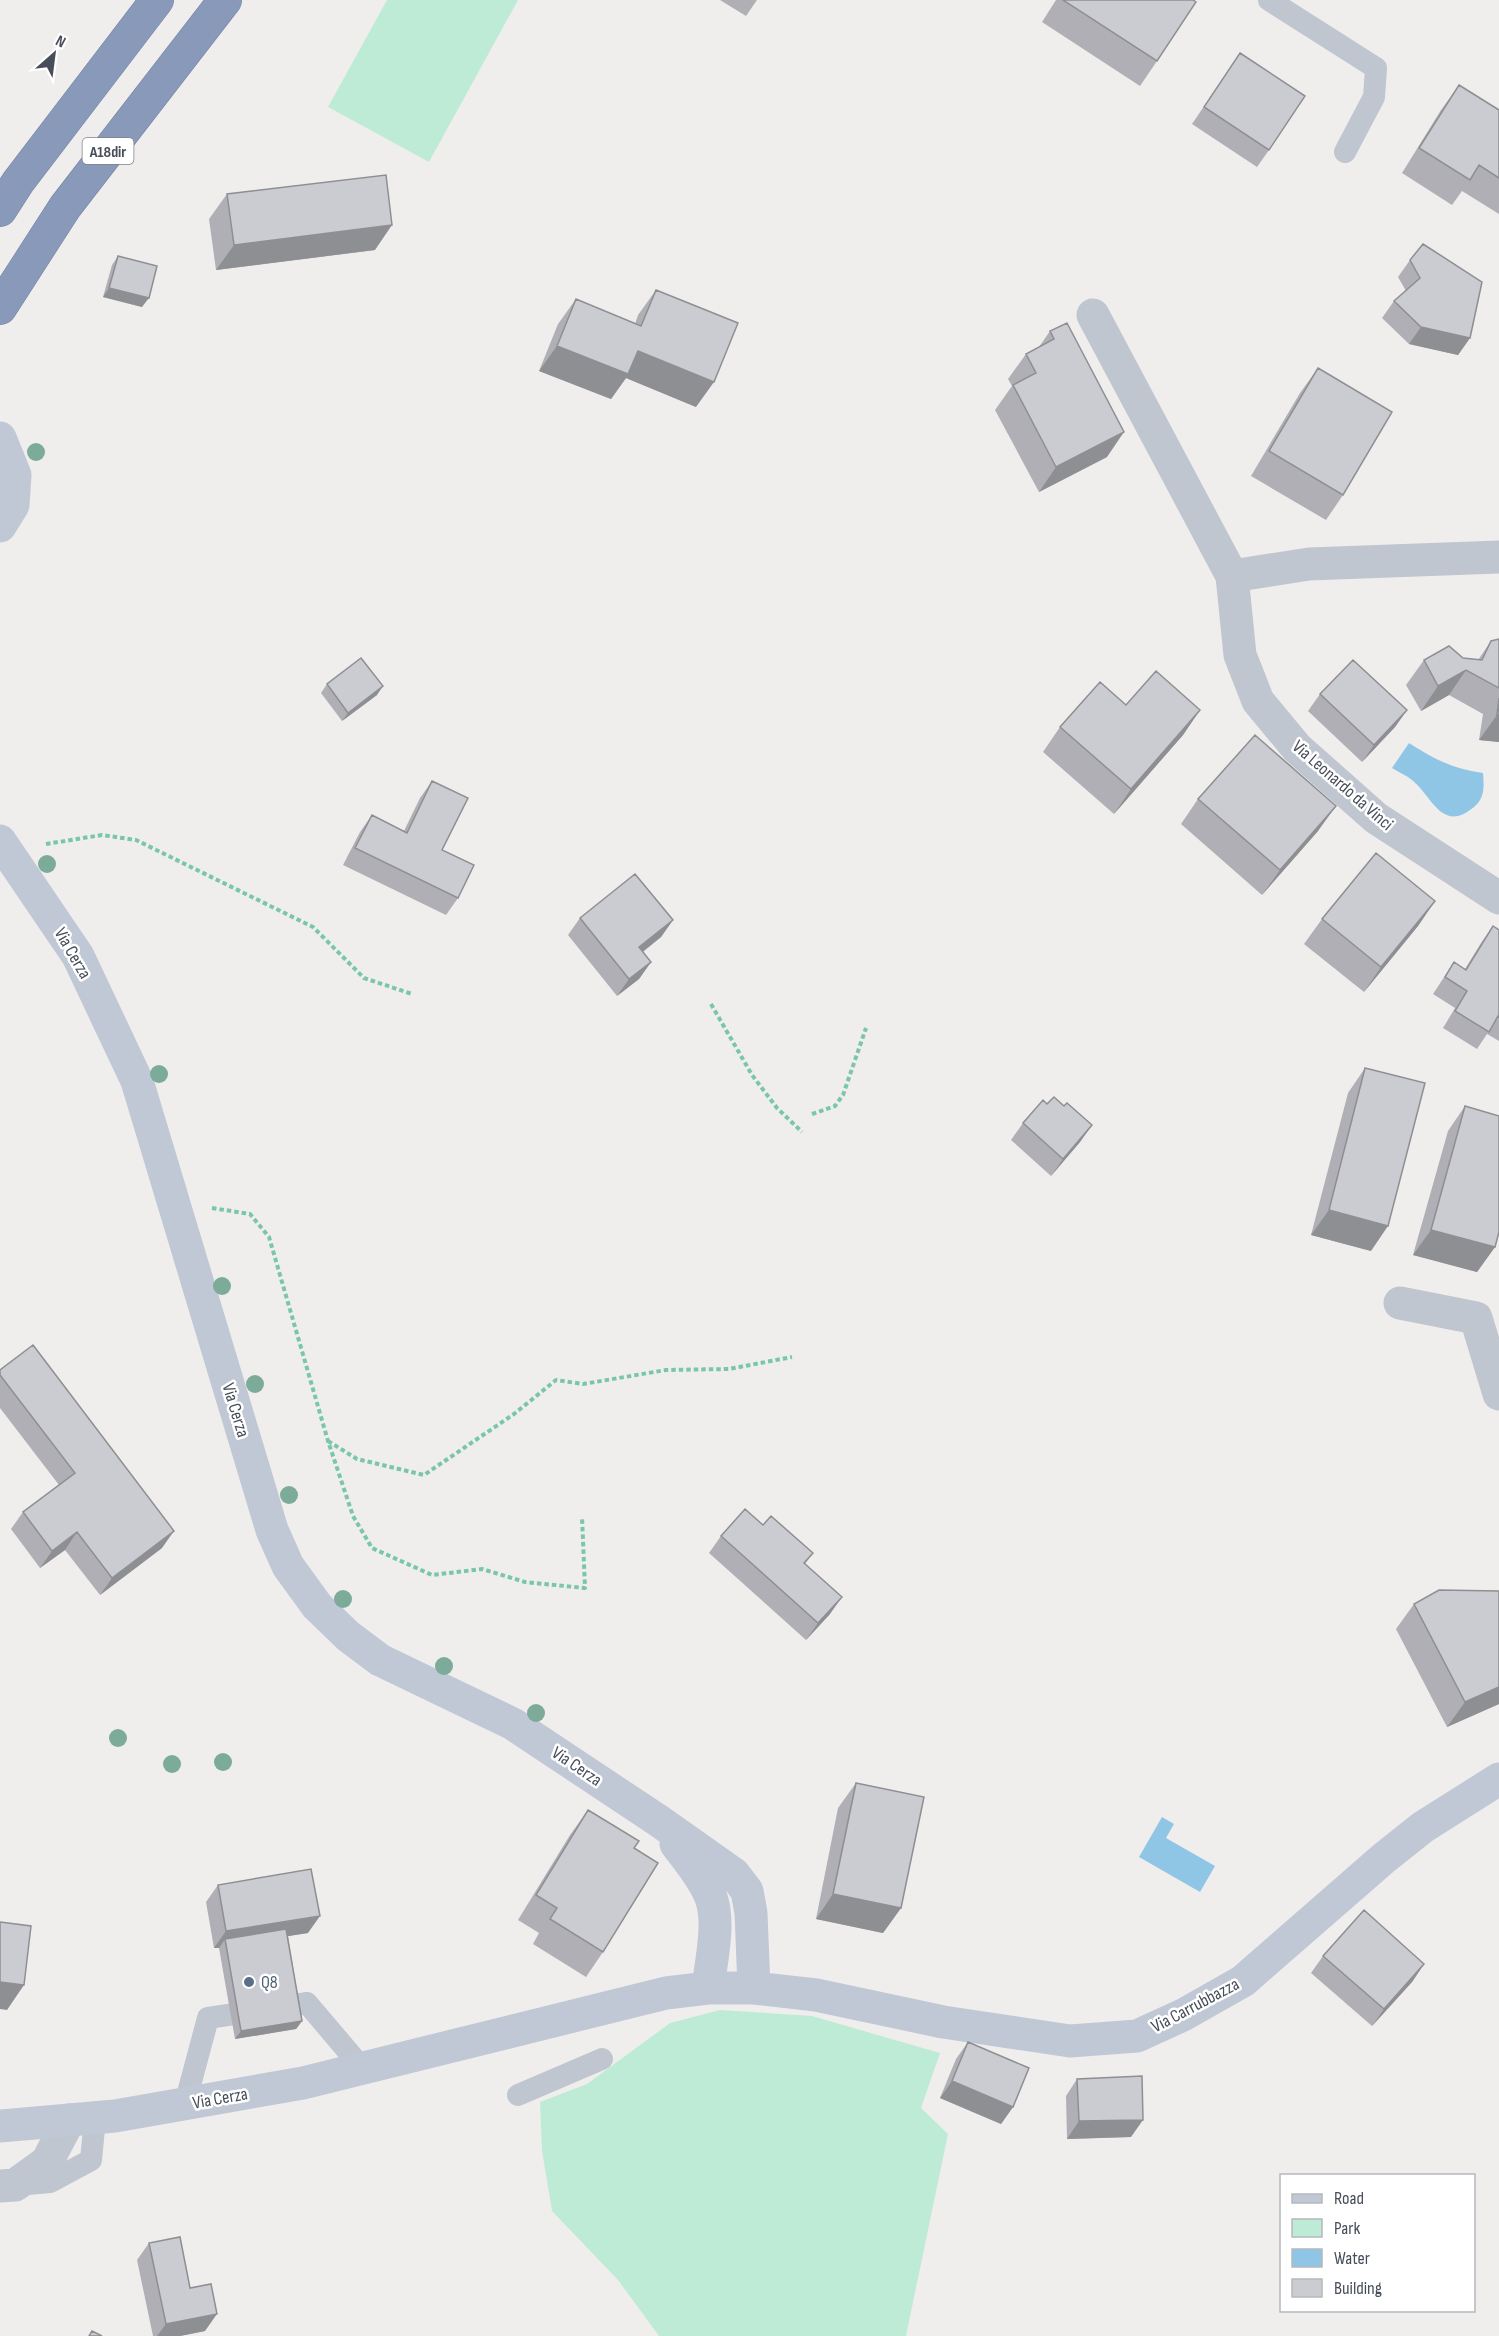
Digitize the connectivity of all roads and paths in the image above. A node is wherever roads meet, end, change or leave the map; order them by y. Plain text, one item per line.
1 (158, 0) edge
2 (225, 0) edge
3 (1269, 0) edge
4 (1345, 152) dead end
5 (6, 200) edge
6 (0, 308) edge
7 (1093, 315) dead end
8 (0, 438) edge
9 (0, 526) edge
10 (1499, 557) edge
11 (1232, 576) junction
12 (7, 851) edge
13 (1499, 898) edge
14 (412, 994) dead end
15 (711, 1004) dead end
16 (866, 1028) dead end
17 (812, 1114) dead end
18 (802, 1132) dead end
19 (176, 1211) junction
20 (1401, 1303) dead end
21 (792, 1357) dead end
22 (1499, 1394) edge
23 (328, 1441) junction
24 (582, 1516) dead end
25 (1499, 1779) edge
26 (659, 1821) junction
27 (708, 1988) junction
28 (754, 1988) junction
29 (602, 2059) dead end
30 (363, 2069) junction
31 (518, 2095) dead end
32 (185, 2104) junction
33 (82, 2119) junction
34 (0, 2126) edge
35 (8, 2186) edge

1 - 5 highway, A18dir
2 - 6 highway, A18dir
3 - 4 lane
7 - 11 street
8 - 9 main road
10 - 11 street
11 - 13 street, Via Leonardo da Vinci
12 - 14 path
12 - 19 main road, Via Cerza
15 - 18 path
16 - 17 path
19 - 23 path
19 - 26 main road, Via Cerza
20 - 22 street
21 - 23 path
23 - 24 path
25 - 28 main road, Via Carrubbazza
26 - 27 main road
26 - 28 main road, Via Cerza
27 - 28 main road, Via Cerza
27 - 30 main road, Via Cerza
29 - 31 lane
30 - 32 main road, Via Cerza
30 - 32 lane
32 - 33 main road, Via Cerza
33 - 34 main road, Via Cerza
33 - 35 street

